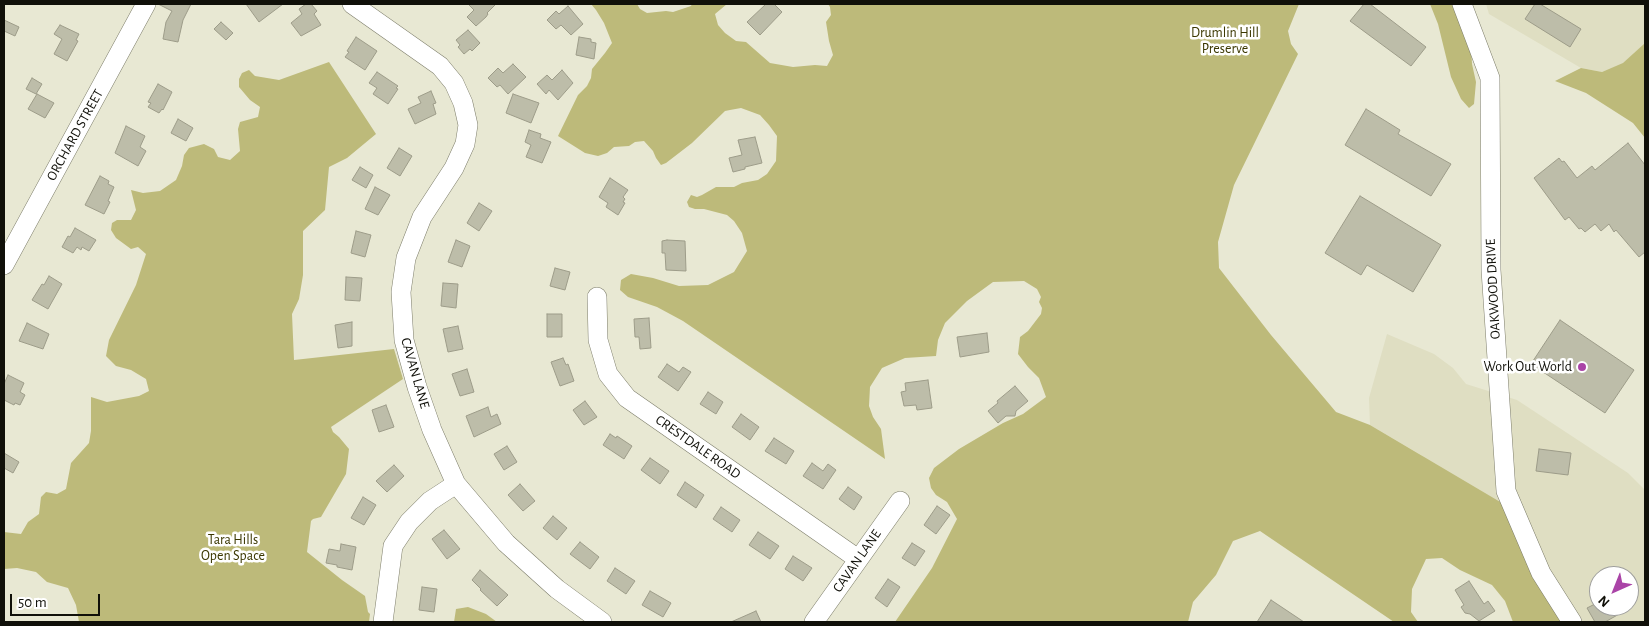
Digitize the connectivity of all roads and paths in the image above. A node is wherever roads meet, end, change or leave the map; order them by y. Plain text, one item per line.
1 (146, 4) edge
2 (352, 4) edge
3 (1462, 4) edge
4 (4, 265) edge
5 (597, 297) dead end
6 (456, 484) junction
7 (900, 501) dead end
8 (858, 559) junction
9 (382, 622) edge
10 (602, 622) edge
11 (814, 622) edge
12 (1572, 622) edge

1 - 4 street, ORCHARD STREET
2 - 6 street, CAVAN LANE
3 - 12 street, OAKWOOD DRIVE
5 - 8 street, CRESTDALE ROAD
6 - 9 street
6 - 10 street, CAVAN LANE
7 - 8 street, CAVAN LANE
8 - 11 street, CAVAN LANE

